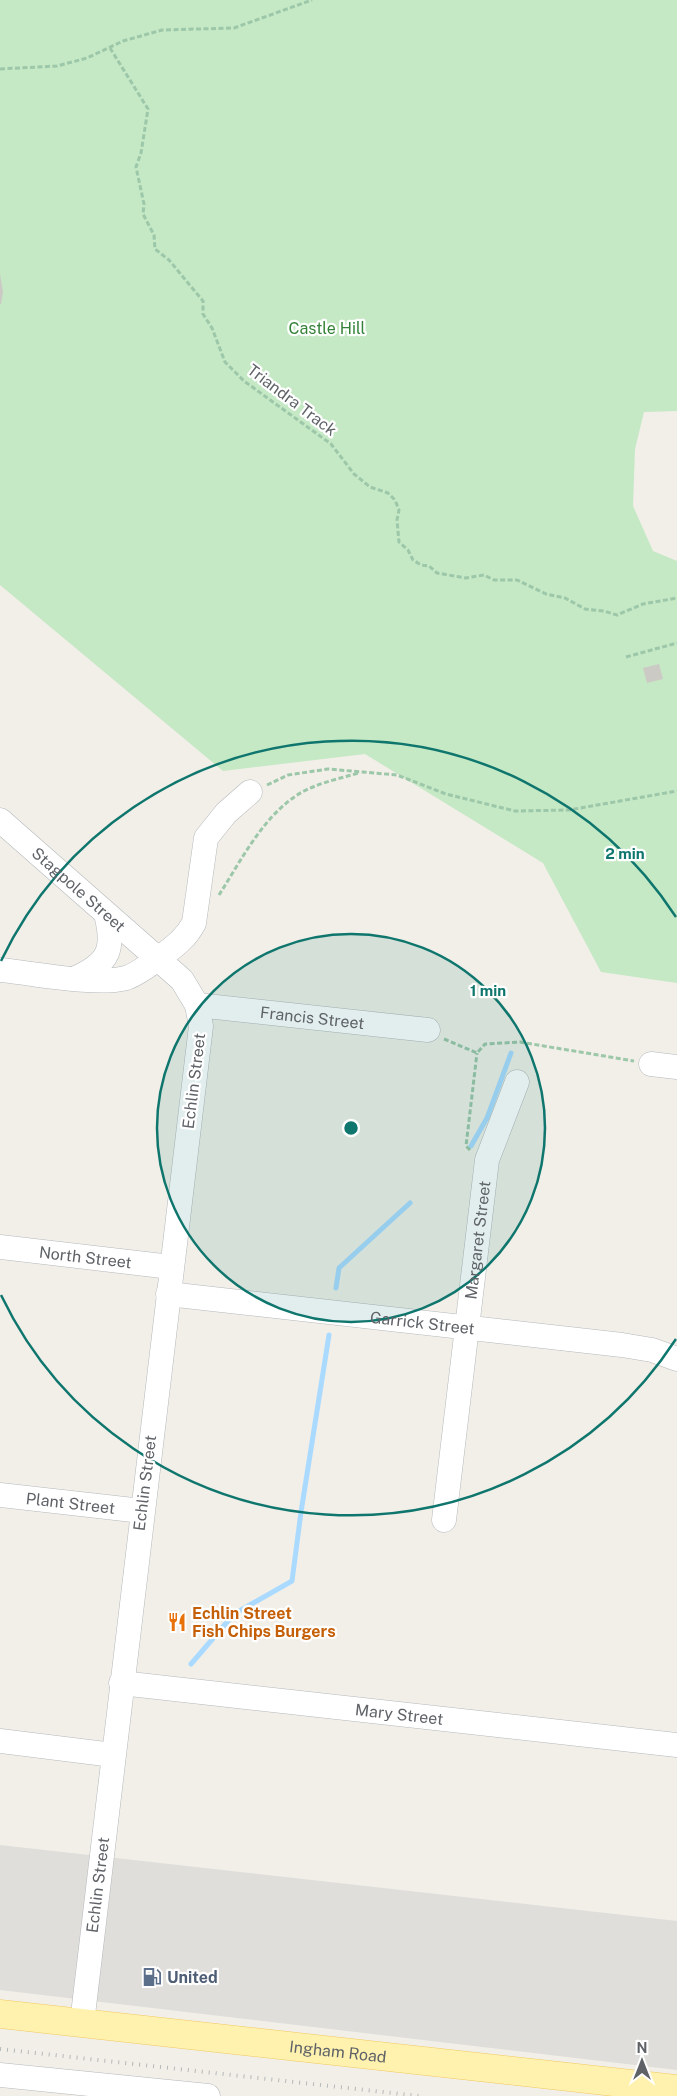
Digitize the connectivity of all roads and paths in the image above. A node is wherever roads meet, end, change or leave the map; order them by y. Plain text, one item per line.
1 (312, 0) edge
2 (110, 48) junction
3 (0, 69) edge
4 (677, 598) edge
5 (677, 643) edge
6 (626, 657) dead end
7 (361, 772) junction
8 (677, 791) edge
9 (250, 792) joint
10 (0, 820) edge
11 (216, 898) dead end
12 (106, 914) junction
13 (158, 958) junction
14 (0, 970) edge
15 (76, 978) junction
16 (197, 1005) junction
17 (428, 1030) joint
18 (477, 1053) junction
19 (651, 1064) joint
20 (677, 1067) edge
21 (517, 1082) dead end
22 (487, 1160) junction
23 (0, 1248) edge
24 (171, 1267) junction
25 (168, 1294) junction
26 (466, 1327) junction
27 (677, 1359) edge
28 (0, 1495) edge
29 (142, 1510) junction
30 (444, 1520) dead end
31 (121, 1683) junction
32 (0, 1741) edge
33 (677, 1745) edge
34 (113, 1755) junction
35 (0, 2014) edge
36 (82, 2023) junction
37 (0, 2075) edge
38 (677, 2088) edge
39 (208, 2096) edge

1 - 2 path
2 - 3 path
2 - 4 path, Triandra Track
5 - 6 path
7 - 8 path
7 - 9 path
7 - 11 path
9 - 13 street
10 - 12 street, Stagpole Street
12 - 13 street, Stagpole Street
12 - 15 street
13 - 15 street
13 - 16 street, Echlin Street
14 - 15 street
16 - 17 street, Francis Street
16 - 24 street, Echlin Street
17 - 18 path
18 - 19 path
18 - 22 path
19 - 20 street
21 - 22 street, Margaret Street
22 - 26 street, Margaret Street
23 - 24 street, North Street
24 - 25 street, Echlin Street
25 - 26 street, Garrick Street
25 - 29 street, Echlin Street
26 - 27 street, Garrick Street
26 - 30 street, Margaret Street
28 - 29 street, Plant Street
29 - 31 street, Echlin Street
31 - 33 street, Mary Street
31 - 34 street, Echlin Street
32 - 34 street
34 - 36 street, Echlin Street
35 - 36 main road, Ingham Road
36 - 38 main road, Ingham Road
37 - 39 street

